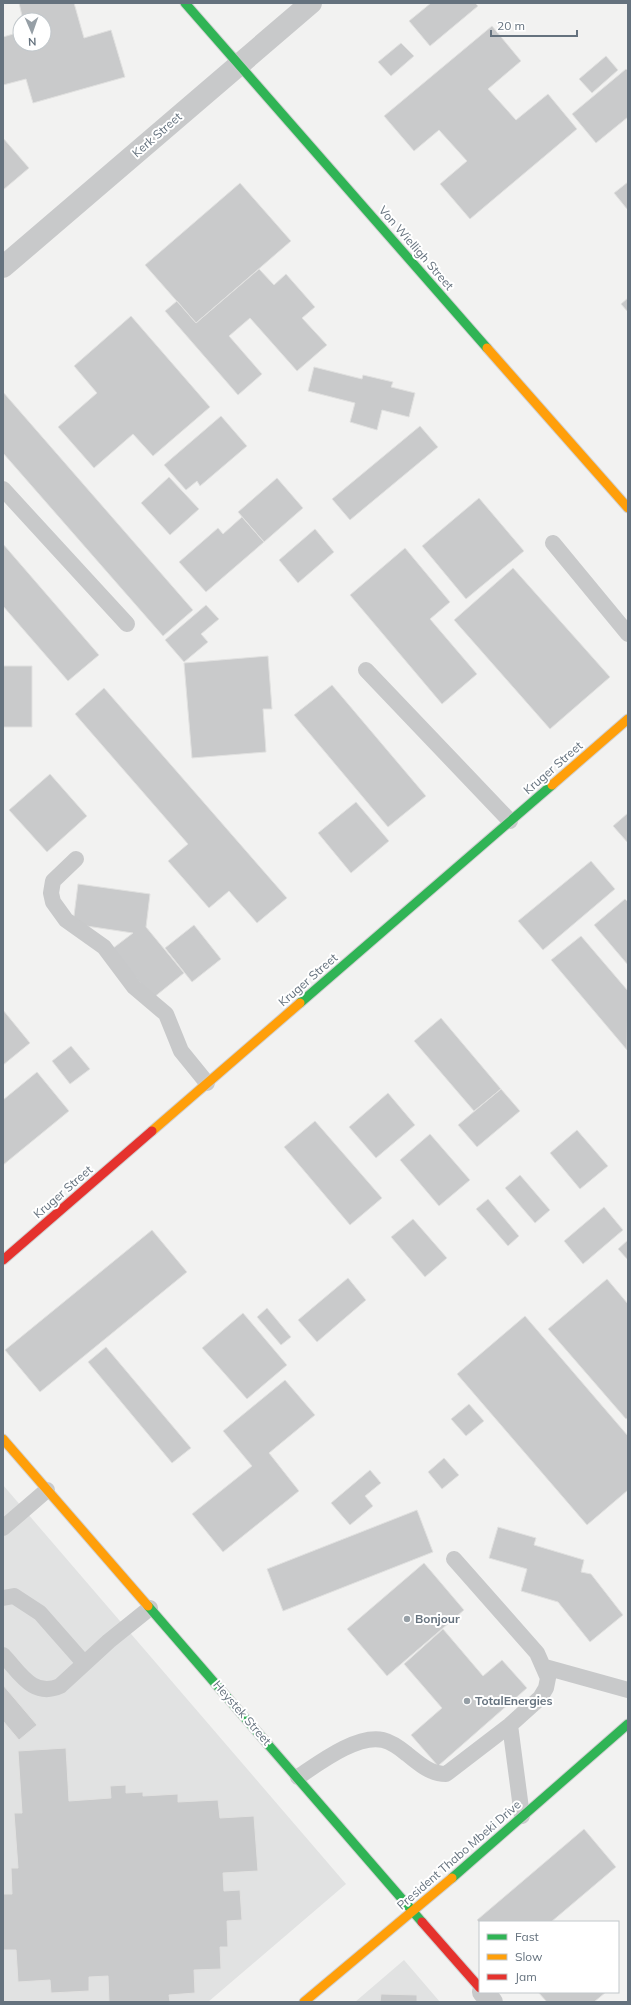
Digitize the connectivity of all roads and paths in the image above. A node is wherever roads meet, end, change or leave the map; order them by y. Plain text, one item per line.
1 (185, 3) edge
2 (311, 3) edge
3 (239, 65) junction
4 (3, 267) edge
5 (3, 489) edge
6 (628, 508) edge
7 (553, 543) dead end
8 (127, 624) dead end
9 (628, 634) edge
10 (366, 670) dead end
11 (628, 719) edge
12 (510, 822) junction
13 (76, 860) dead end
14 (207, 1083) junction
15 (3, 1260) edge
16 (3, 1439) edge
17 (47, 1490) junction
18 (3, 1528) edge
19 (454, 1559) dead end
20 (3, 1598) edge
21 (150, 1608) junction
22 (3, 1655) edge
23 (84, 1663) junction
24 (545, 1667) junction
25 (628, 1690) edge
26 (628, 1724) edge
27 (510, 1725) junction
28 (298, 1777) junction
29 (522, 1816) junction
30 (414, 1911) junction
31 (479, 1987) edge
32 (484, 1993) edge
33 (304, 2002) edge
34 (492, 2002) edge

1 - 3 street, Von Wielligh Street
2 - 3 street, Kerk Street
3 - 4 street, Kerk Street
3 - 6 street, Von Wielligh Street
5 - 8 lane
7 - 9 lane
10 - 12 lane
11 - 12 street, Kruger Street
12 - 14 street, Kruger Street
13 - 14 lane
14 - 15 street, Kruger Street
16 - 17 street, Heystek Street
17 - 18 lane
17 - 21 street, Heystek Street
19 - 24 lane
20 - 23 lane
21 - 23 lane
21 - 28 street, Heystek Street
22 - 23 lane
24 - 25 lane
24 - 27 lane
26 - 29 street, President Thabo Mbeki Drive
27 - 28 lane
27 - 29 lane
28 - 30 street, Heystek Street
29 - 30 street, President Thabo Mbeki Drive
30 - 31 street, Heystek Street
30 - 33 street, President Thabo Mbeki Drive
32 - 34 street

